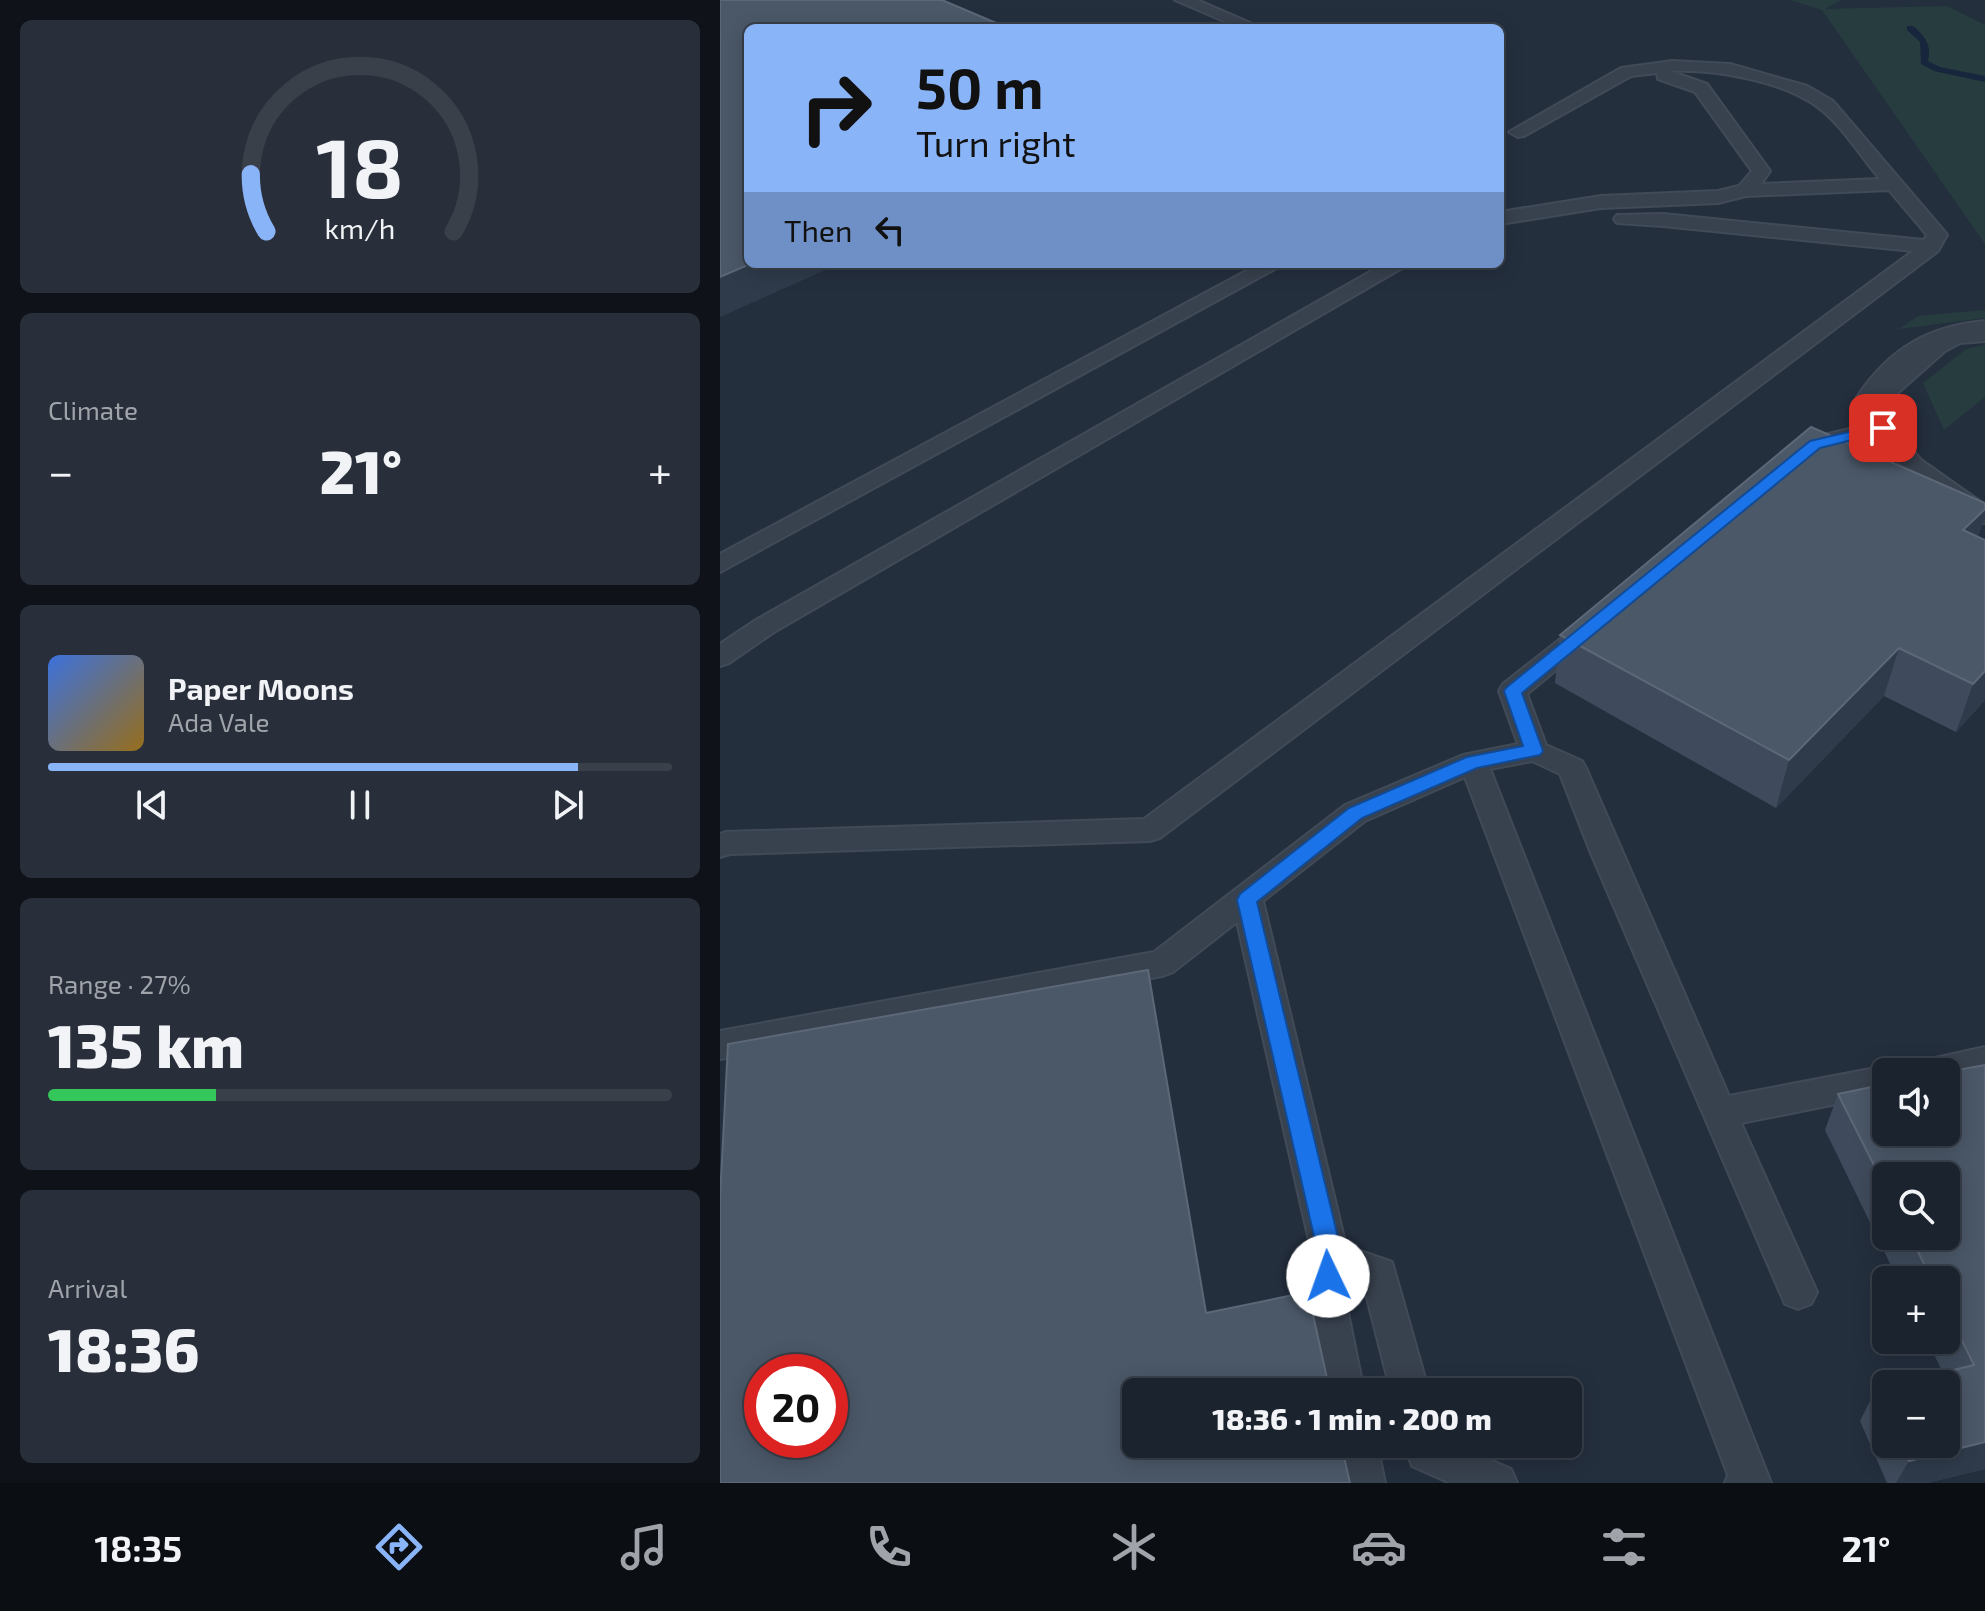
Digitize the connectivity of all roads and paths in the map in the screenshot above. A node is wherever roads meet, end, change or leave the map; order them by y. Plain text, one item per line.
1 (1183, 0) edge
2 (1244, 24) edge
3 (1627, 72) junction
4 (1504, 126) edge
5 (1518, 132) junction
6 (1504, 140) edge
7 (1893, 184) junction
8 (1746, 190) junction
9 (1504, 217) edge
10 (1504, 231) edge
11 (1931, 247) junction
12 (1267, 268) edge
13 (1392, 268) edge
14 (1985, 331) edge
15 (1883, 428) junction
16 (1791, 464) edge
17 (1985, 516) edge
18 (720, 564) edge
19 (1610, 612) edge
20 (720, 657) edge
21 (1534, 751) junction
22 (1473, 762) junction
23 (720, 846) edge
24 (1247, 900) junction
25 (720, 1045) edge
26 (1985, 1061) edge
27 (1960, 1066) edge
28 (1872, 1083) edge
29 (1719, 1113) junction
30 (1331, 1258) junction
31 (1798, 1292) dead end
32 (1342, 1378) edge
33 (1406, 1378) edge
34 (1360, 1458) edge
35 (1440, 1458) edge
36 (1365, 1483) edge
37 (1497, 1483) edge
38 (1745, 1483) edge

1 - 2 lane
3 - 5 lane
3 - 7 lane
3 - 8 lane
4 - 5 lane
5 - 6 lane
7 - 8 lane
7 - 11 lane
8 - 9 lane
10 - 11 lane
11 - 23 lane
12 - 18 lane
13 - 20 lane
14 - 15 street
15 - 16 lane
15 - 17 lane
19 - 21 lane
21 - 22 lane
21 - 29 lane
22 - 24 lane
22 - 38 lane
24 - 25 lane
24 - 30 lane
26 - 27 lane
28 - 29 lane
29 - 31 lane
30 - 32 lane
30 - 33 lane
34 - 36 lane
35 - 37 lane

